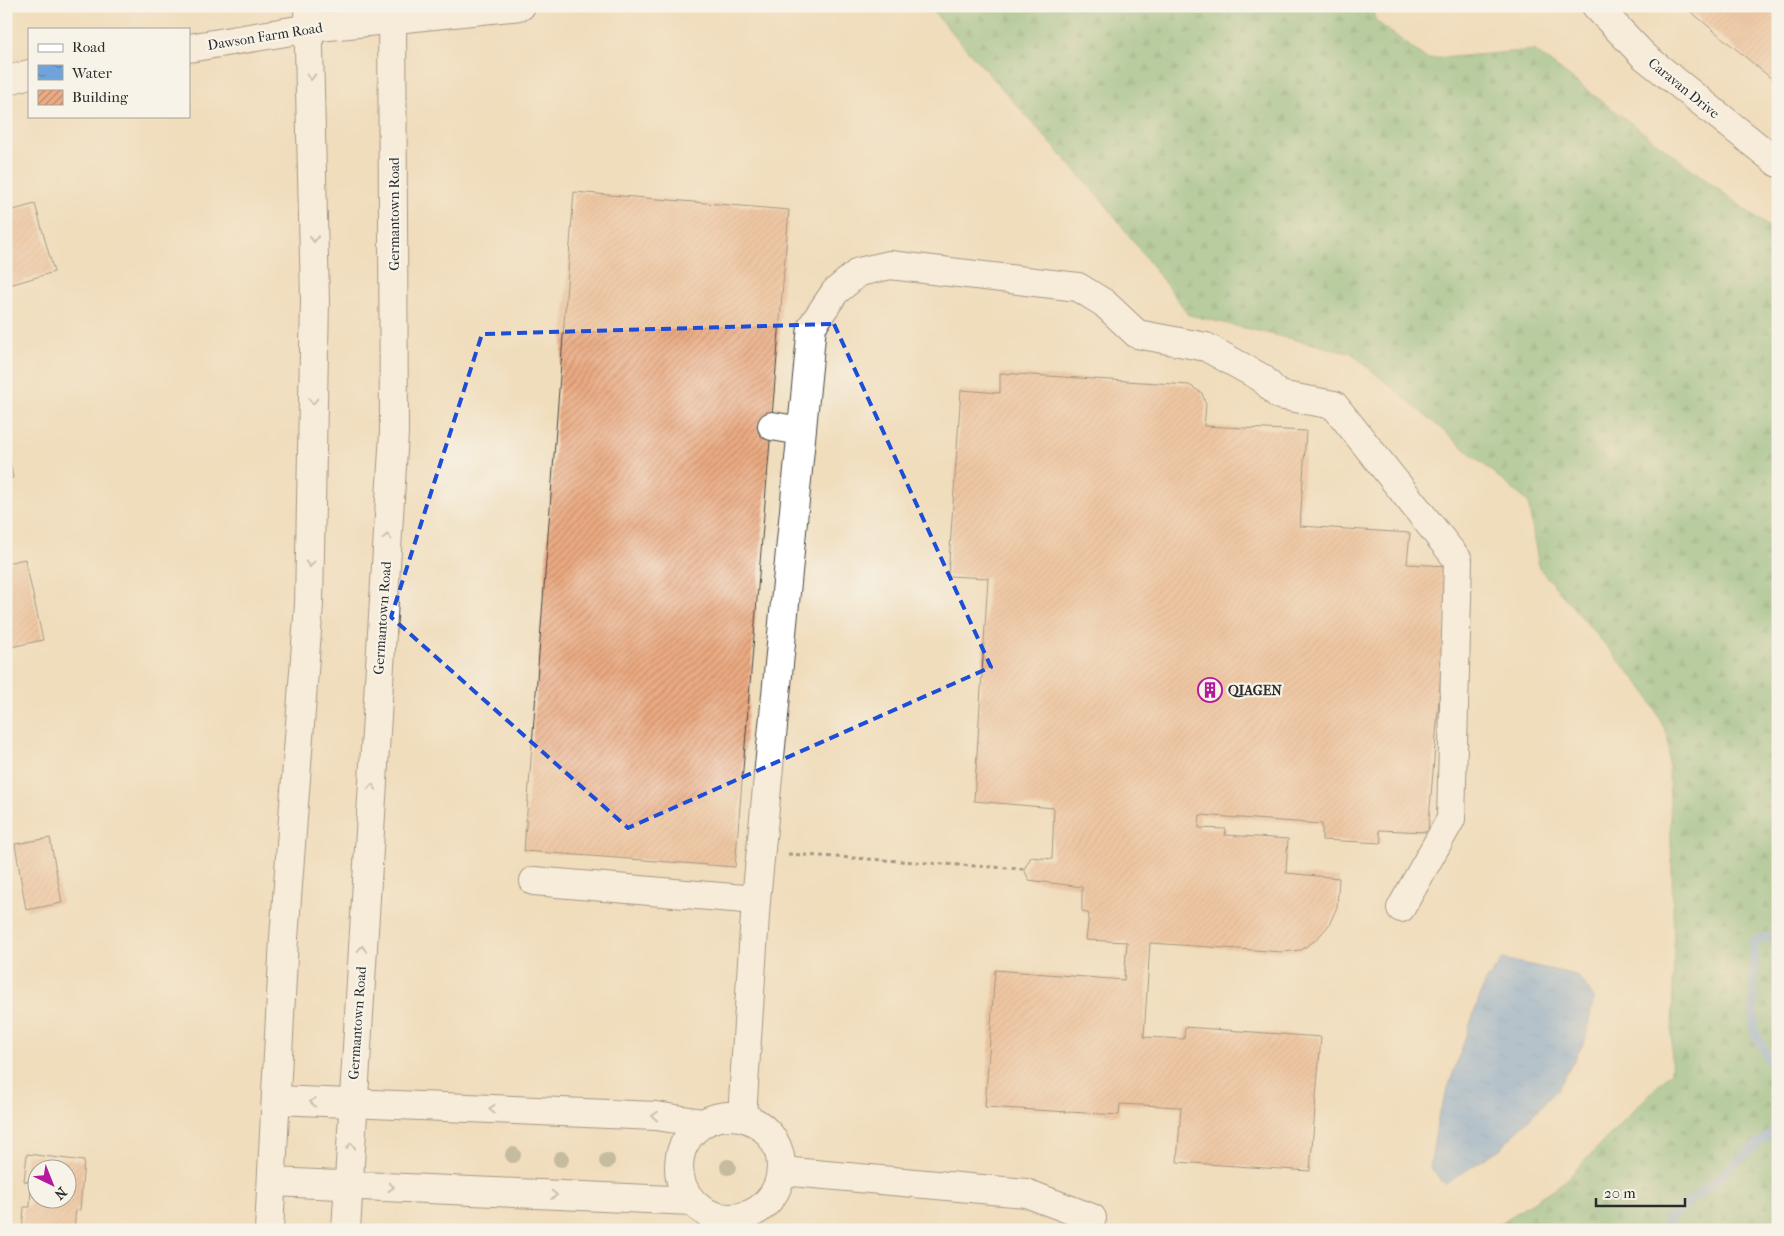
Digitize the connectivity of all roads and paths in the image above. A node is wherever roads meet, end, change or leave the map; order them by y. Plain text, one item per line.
1 (521, 6) edge
2 (1596, 6) edge
3 (393, 13) edge
4 (309, 17) edge
5 (190, 48) edge
6 (1778, 163) edge
7 (772, 426) dead end
8 (801, 431) junction
9 (761, 852) junction
10 (1024, 869) dead end
11 (534, 881) dead end
12 (756, 900) junction
13 (1401, 908) dead end
14 (277, 1100) junction
15 (352, 1104) junction
16 (742, 1116) junction
17 (703, 1123) junction
18 (782, 1170) junction
19 (273, 1182) junction
20 (350, 1185) junction
21 (692, 1201) junction
22 (1092, 1218) dead end
23 (728, 1224) edge
24 (269, 1230) edge
25 (346, 1230) edge

1 - 3 main road, Dawson Farm Road
2 - 6 main road, Caravan Drive
3 - 4 main road, Dawson Farm Road
15 -> 3 main road, Germantown Road
4 - 5 main road, Dawson Farm Road
4 -> 14 main road
7 - 8 main road
8 - 9 main road
8 - 13 main road
9 - 10 path
9 - 12 main road
11 - 12 main road
12 - 16 main road
15 -> 14 main road
14 - 19 main road
17 -> 15 main road
20 -> 15 main road, Germantown Road
16 - 17 main road
16 - 18 main road
17 - 21 main road
18 - 22 main road
18 - 23 main road
19 - 20 main road
19 - 24 main road
20 -> 21 main road
20 - 25 main road, Germantown Road
21 - 23 main road

